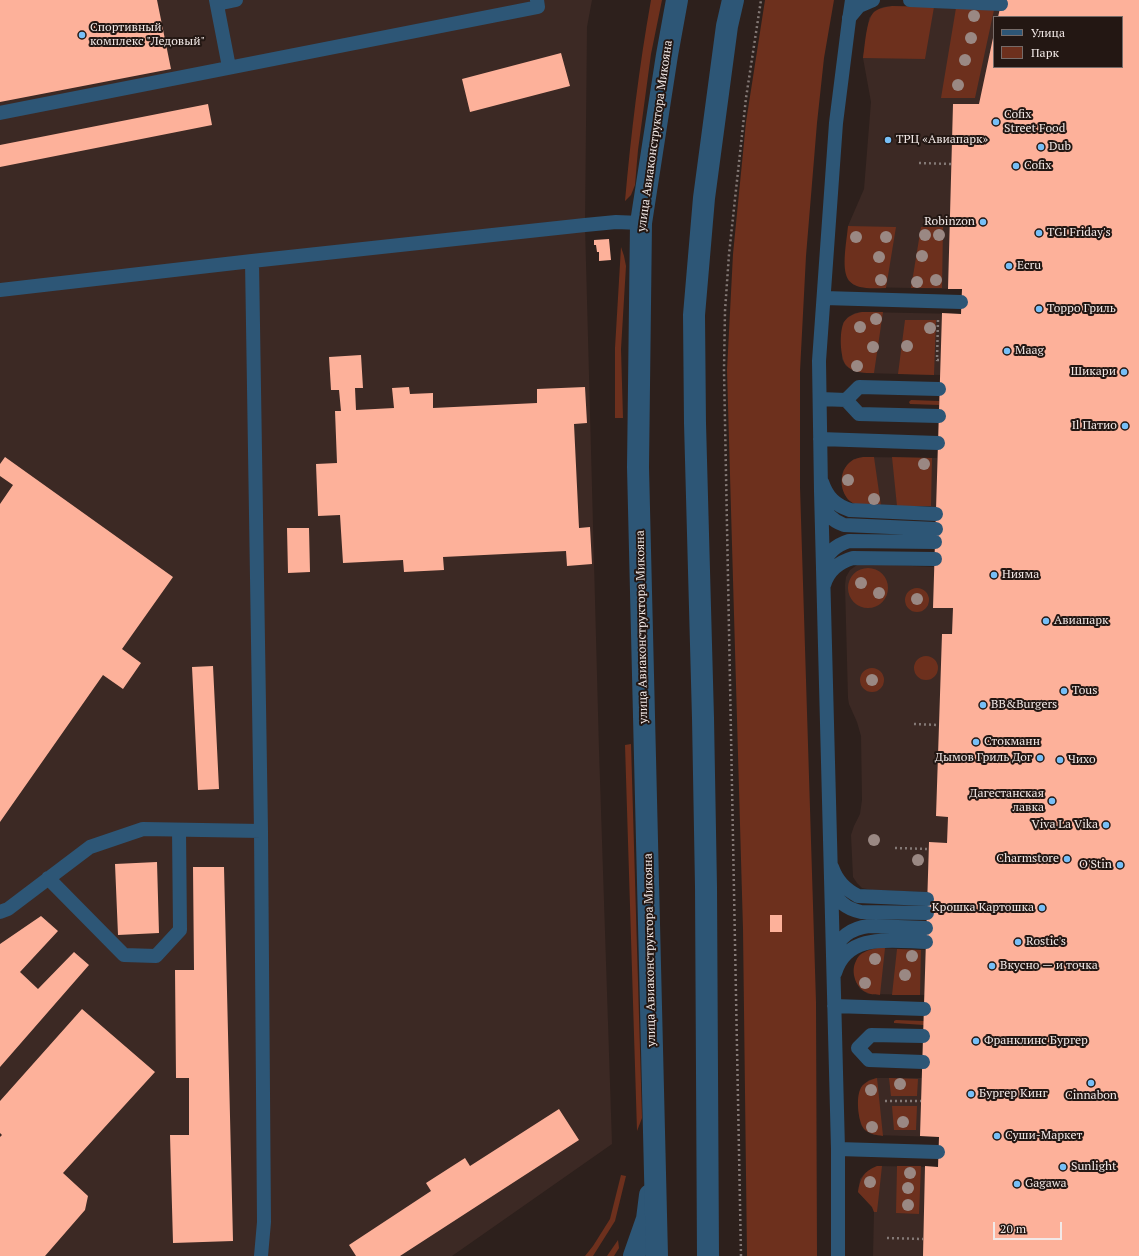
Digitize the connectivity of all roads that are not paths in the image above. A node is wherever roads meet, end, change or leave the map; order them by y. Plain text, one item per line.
1 (236, 0) edge
2 (537, 0) edge
3 (677, 0) edge
4 (733, 0) edge
5 (873, 0) edge
6 (910, 0) edge
7 (852, 1) edge
8 (216, 2) edge
9 (1001, 4) dead end
10 (848, 20) junction
11 (229, 67) junction
12 (0, 113) edge
13 (640, 223) junction
14 (252, 261) junction
15 (0, 290) edge
16 (824, 298) junction
17 (961, 302) dead end
18 (940, 389) dead end
19 (820, 399) junction
20 (846, 400) junction
21 (939, 416) dead end
22 (820, 439) junction
23 (938, 443) dead end
24 (820, 471) junction
25 (820, 491) junction
26 (936, 514) dead end
27 (935, 559) dead end
28 (823, 572) junction
29 (823, 594) junction
30 (179, 830) junction
31 (262, 831) junction
32 (830, 860) junction
33 (48, 878) junction
34 (831, 881) junction
35 (927, 899) dead end
36 (0, 912) edge
37 (927, 913) dead end
38 (926, 928) dead end
39 (926, 942) dead end
40 (833, 960) junction
41 (834, 982) junction
42 (834, 1006) junction
43 (924, 1009) dead end
44 (923, 1036) dead end
45 (836, 1047) junction
46 (858, 1048) junction
47 (923, 1062) dead end
48 (838, 1149) junction
49 (938, 1152) dead end
50 (655, 1158) junction
51 (261, 1256) edge
52 (634, 1256) edge
53 (657, 1256) edge
54 (708, 1256) edge
55 (838, 1256) edge

1 - 8 lane
2 - 11 lane
3 - 13 street, улица Авиаконструктора Микояна
4 - 54 street
5 - 10 lane
6 - 9 lane
7 - 10 lane
8 - 11 lane
10 - 16 lane
11 - 12 lane
13 - 14 lane
13 - 50 street, улица Авиаконструктора Микояна
14 - 15 lane
14 - 31 lane
16 - 17 lane
16 - 19 lane
18 - 20 lane
19 - 20 lane
19 - 22 lane
20 - 21 lane
22 - 23 lane
22 - 24 lane
24 - 25 lane
24 - 26 lane
25 - 28 lane
25 - 28 lane
27 - 29 lane
28 - 29 lane
29 - 32 lane
30 - 31 lane
30 - 33 lane
30 - 33 lane
31 - 51 lane
32 - 34 lane
32 - 35 lane
33 - 36 lane
34 - 37 lane
34 - 40 lane
38 - 40 lane
39 - 41 lane
40 - 41 lane
41 - 42 lane
42 - 43 lane
42 - 45 lane
44 - 46 lane
45 - 46 lane
45 - 48 lane
46 - 47 lane
48 - 49 lane
48 - 55 lane
50 - 52 street
50 - 53 street, улица Авиаконструктора Микояна

